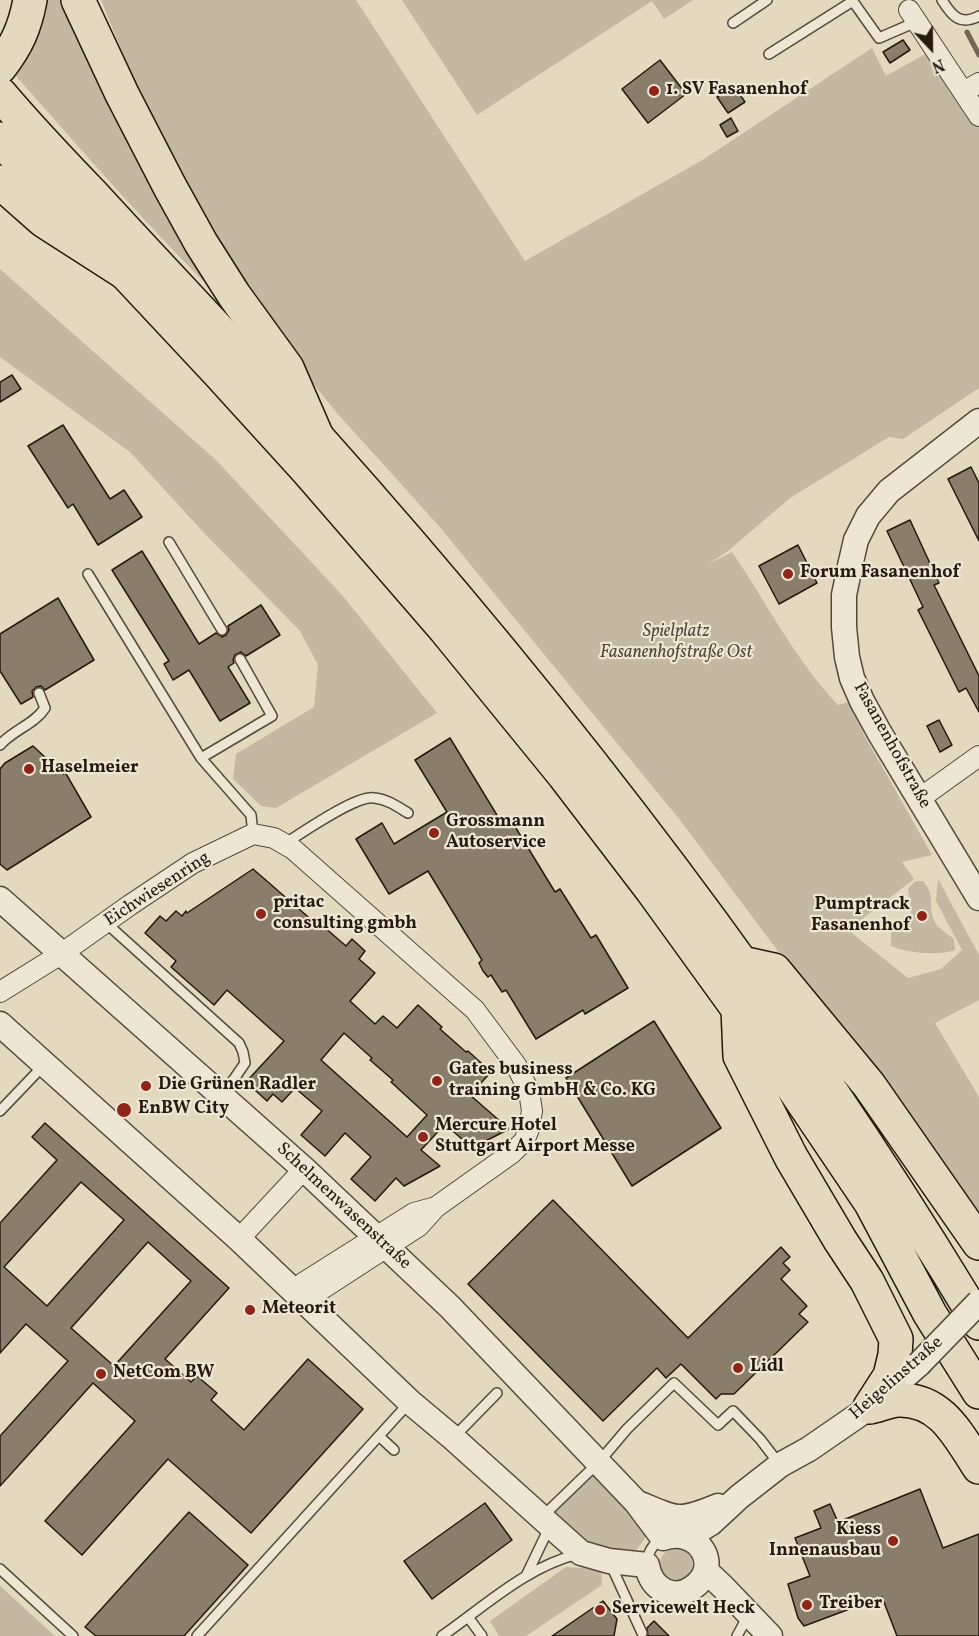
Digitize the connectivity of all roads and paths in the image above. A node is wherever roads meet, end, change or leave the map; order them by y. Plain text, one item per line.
1 (30, 0) edge
2 (78, 0) edge
3 (767, 0) edge
4 (942, 0) edge
5 (852, 1) edge
6 (912, 16) joint
7 (979, 16) edge
8 (733, 23) dead end
9 (769, 54) dead end
10 (7, 58) edge
11 (971, 87) edge
12 (0, 94) edge
13 (979, 116) edge
14 (0, 139) edge
15 (0, 182) edge
16 (124, 272) junction
17 (979, 421) edge
18 (317, 437) junction
19 (169, 542) dead end
20 (87, 574) dead end
21 (222, 630) dead end
22 (240, 659) dead end
23 (39, 693) dead end
24 (0, 745) edge
25 (979, 756) edge
26 (201, 758) junction
27 (919, 799) junction
28 (408, 813) dead end
29 (253, 834) junction
30 (284, 844) junction
31 (0, 898) edge
32 (979, 898) edge
33 (106, 923) junction
34 (61, 954) junction
35 (742, 963) junction
36 (0, 992) edge
37 (738, 1009) junction
38 (0, 1024) edge
39 (45, 1064) junction
40 (219, 1095) junction
41 (0, 1112) edge
42 (304, 1169) junction
43 (239, 1239) junction
44 (381, 1242) junction
45 (979, 1243) edge
46 (300, 1295) junction
47 (979, 1302) edge
48 (979, 1323) edge
49 (979, 1392) edge
50 (497, 1393) dead end
51 (410, 1402) junction
52 (870, 1407) junction
53 (379, 1436) junction
54 (453, 1438) junction
55 (809, 1449) junction
56 (394, 1450) dead end
57 (599, 1462) junction
58 (780, 1465) junction
59 (979, 1467) edge
60 (739, 1497) junction
61 (636, 1502) junction
62 (545, 1521) junction
63 (663, 1538) junction
64 (699, 1552) junction
65 (581, 1553) junction
66 (609, 1560) junction
67 (647, 1565) junction
68 (0, 1569) edge
69 (526, 1576) junction
70 (687, 1592) junction
71 (744, 1608) junction
72 (468, 1617) junction
73 (642, 1633) dead end
74 (73, 1636) edge
75 (197, 1636) edge
76 (442, 1636) edge
77 (482, 1636) edge
78 (737, 1636) edge
79 (770, 1636) edge

1 - 10 highway
2 - 18 highway
3 - 8 lane
4 - 7 lane
5 - 6 lane
5 - 9 lane
6 - 11 street
11 - 13 street
12 - 18 highway
14 - 16 highway
15 - 16 highway
16 - 37 highway
17 - 27 street, Fasanenhofstraße
18 - 35 highway
19 - 21 lane
20 - 26 lane
22 - 26 lane
23 - 24 lane
25 - 27 street
26 - 29 lane
27 - 32 street, Fasanenhofstraße
28 - 30 lane
29 - 30 street
29 - 33 street, Eichwiesenring
30 - 44 street
31 - 34 street, Schelmenwasenstraße
33 - 34 street, Eichwiesenring
33 - 40 lane
34 - 36 street, Eichwiesenring
34 - 40 street, Schelmenwasenstraße
35 - 45 highway
35 - 48 highway
37 - 49 highway
37 - 52 highway
38 - 39 street
39 - 41 lane
39 - 43 street
40 - 42 street, Schelmenwasenstraße
42 - 43 street
42 - 44 street, Schelmenwasenstraße
43 - 46 street
44 - 46 street
44 - 57 street, Schelmenwasenstraße
46 - 51 street
47 - 52 street, Heigelinstraße, bridge
50 - 54 lane
51 - 53 lane
51 - 54 street
52 - 55 street, Heigelinstraße
52 - 59 highway
53 - 56 lane
53 - 75 lane
54 - 62 street
55 - 58 street, Heigelinstraße
55 - 64 street, Heigelinstraße
57 - 58 lane
57 - 61 street, Schelmenwasenstraße
57 - 62 lane
58 - 60 street, Heigelinstraße
60 - 61 street
60 - 64 street, Heigelinstraße
61 - 63 street, Schelmenwasenstraße
62 - 65 street
62 - 69 lane
63 - 64 street
63 - 67 lane
64 - 70 street
64 - 71 street
65 - 66 street
65 - 69 lane
66 - 67 street
66 - 73 lane
67 - 70 street
68 - 74 lane
69 - 72 lane
70 - 71 street
71 - 78 lane
71 - 79 street
72 - 76 lane
72 - 77 lane

